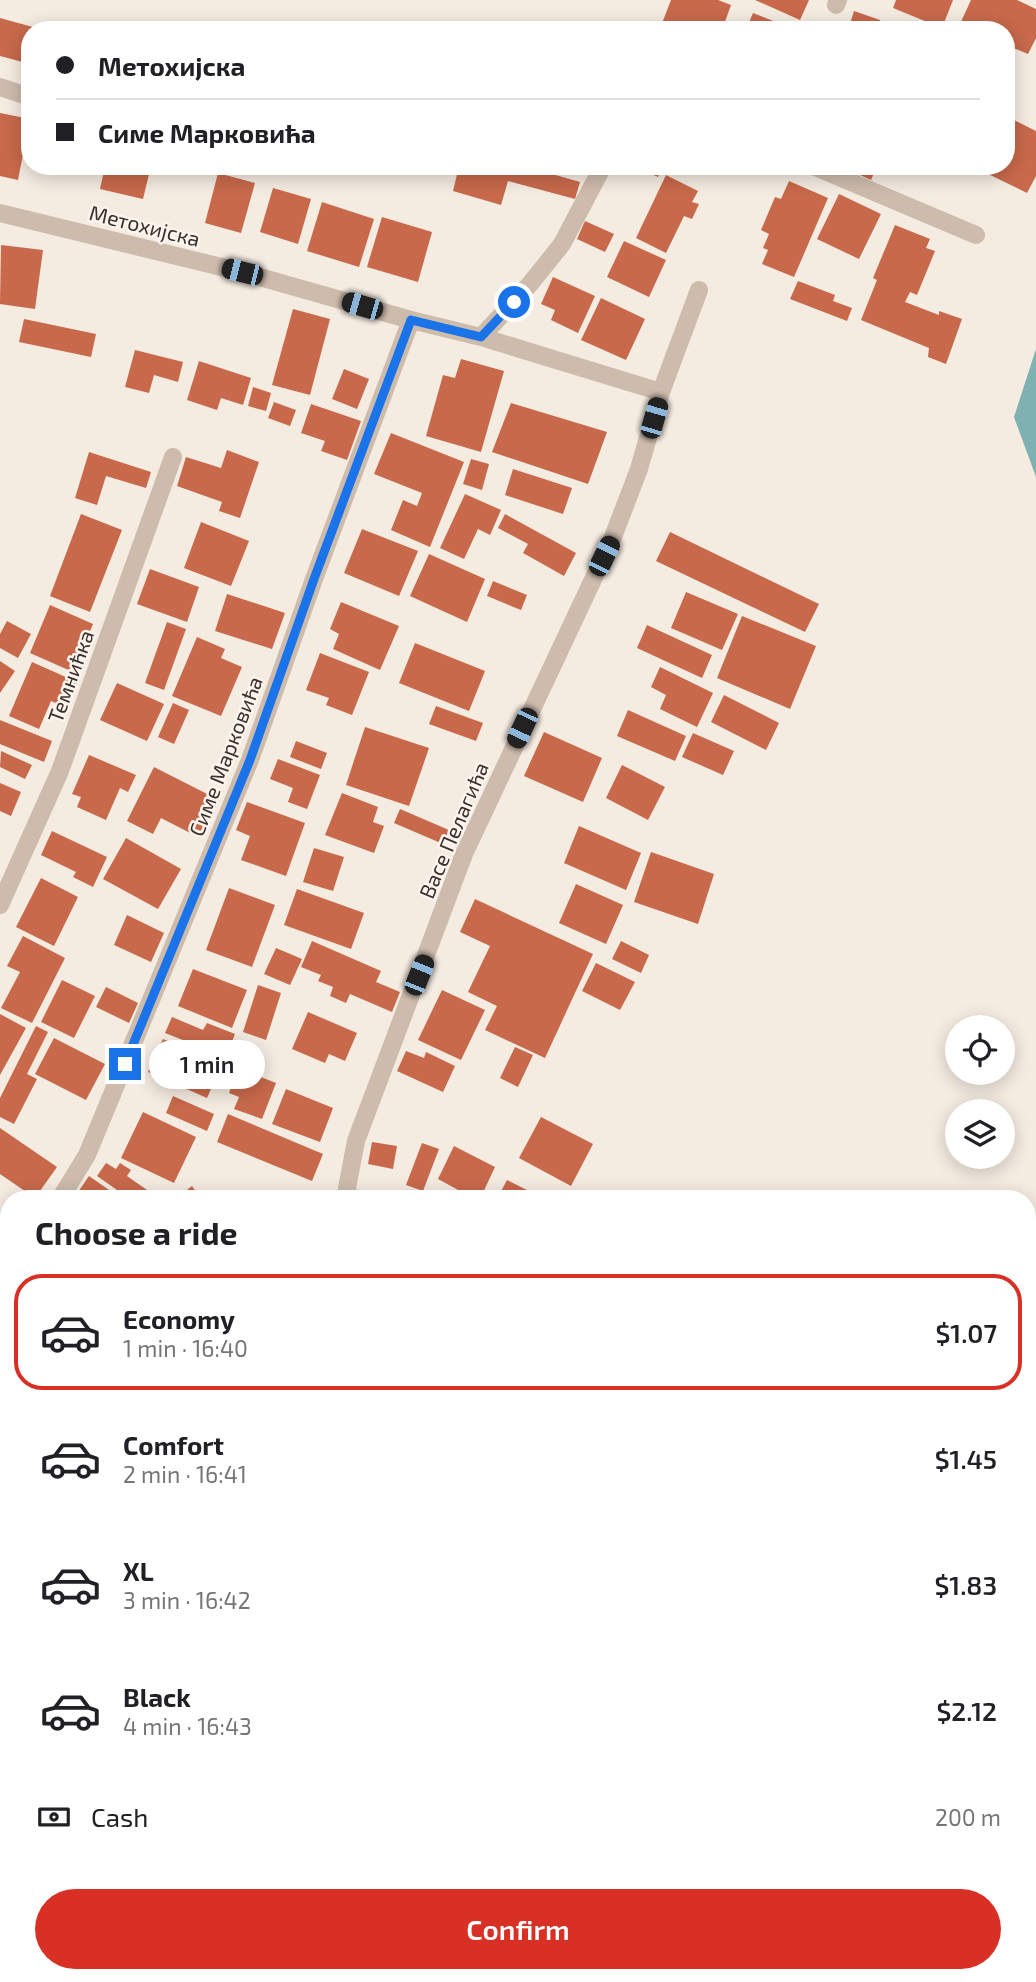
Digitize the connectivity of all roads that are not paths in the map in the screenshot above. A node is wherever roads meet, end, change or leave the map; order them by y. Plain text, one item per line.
1 (0, 87) edge
2 (21, 94) edge
3 (598, 175) edge
4 (834, 175) edge
5 (0, 213) edge
6 (976, 235) dead end
7 (699, 290) dead end
8 (411, 320) junction
9 (481, 337) junction
10 (661, 392) junction
11 (173, 457) dead end
12 (0, 905) edge
13 (66, 1190) edge
14 (348, 1190) edge

1 - 2 street
3 - 9 street
4 - 6 street
5 - 8 street, Метохијска
7 - 10 street, Васе Пелагића
8 - 9 street, Метохијска
8 - 13 street, Симе Марковића
9 - 10 street, Метохијска
10 - 14 street, Васе Пелагића
11 - 12 street, Темнићка

